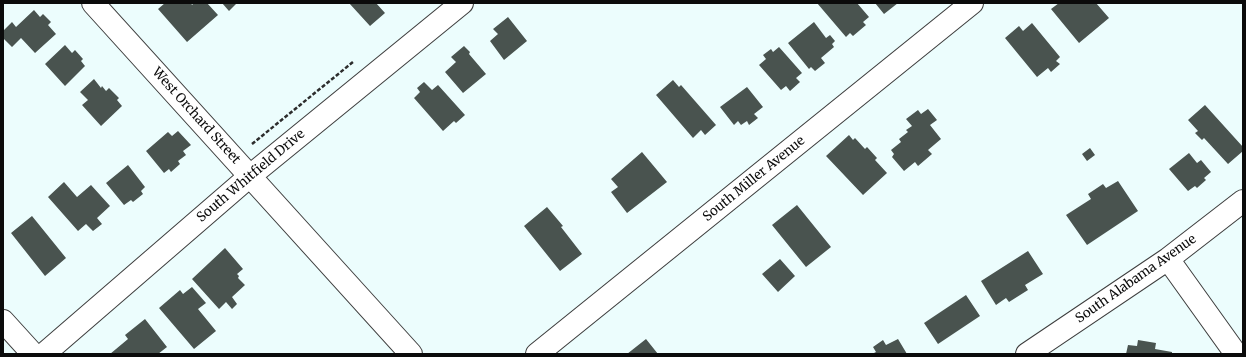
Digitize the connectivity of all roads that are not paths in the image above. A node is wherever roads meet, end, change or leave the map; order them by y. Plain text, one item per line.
1 (93, 3) edge
2 (462, 3) edge
3 (972, 3) edge
4 (250, 176) junction
5 (1243, 201) edge
6 (1168, 259) junction
7 (3, 321) edge
8 (549, 350) edge
9 (33, 354) edge
10 (44, 354) edge
11 (411, 354) edge
12 (1027, 354) edge
13 (1236, 354) edge

1 - 4 street, West Orchard Street
2 - 4 street, South Whitfield Drive
3 - 8 street, South Miller Avenue
4 - 10 street, South Whitfield Drive
4 - 11 street, West Orchard Street
5 - 6 street, South Alabama Avenue
6 - 12 street, South Alabama Avenue
6 - 13 street
7 - 9 street

